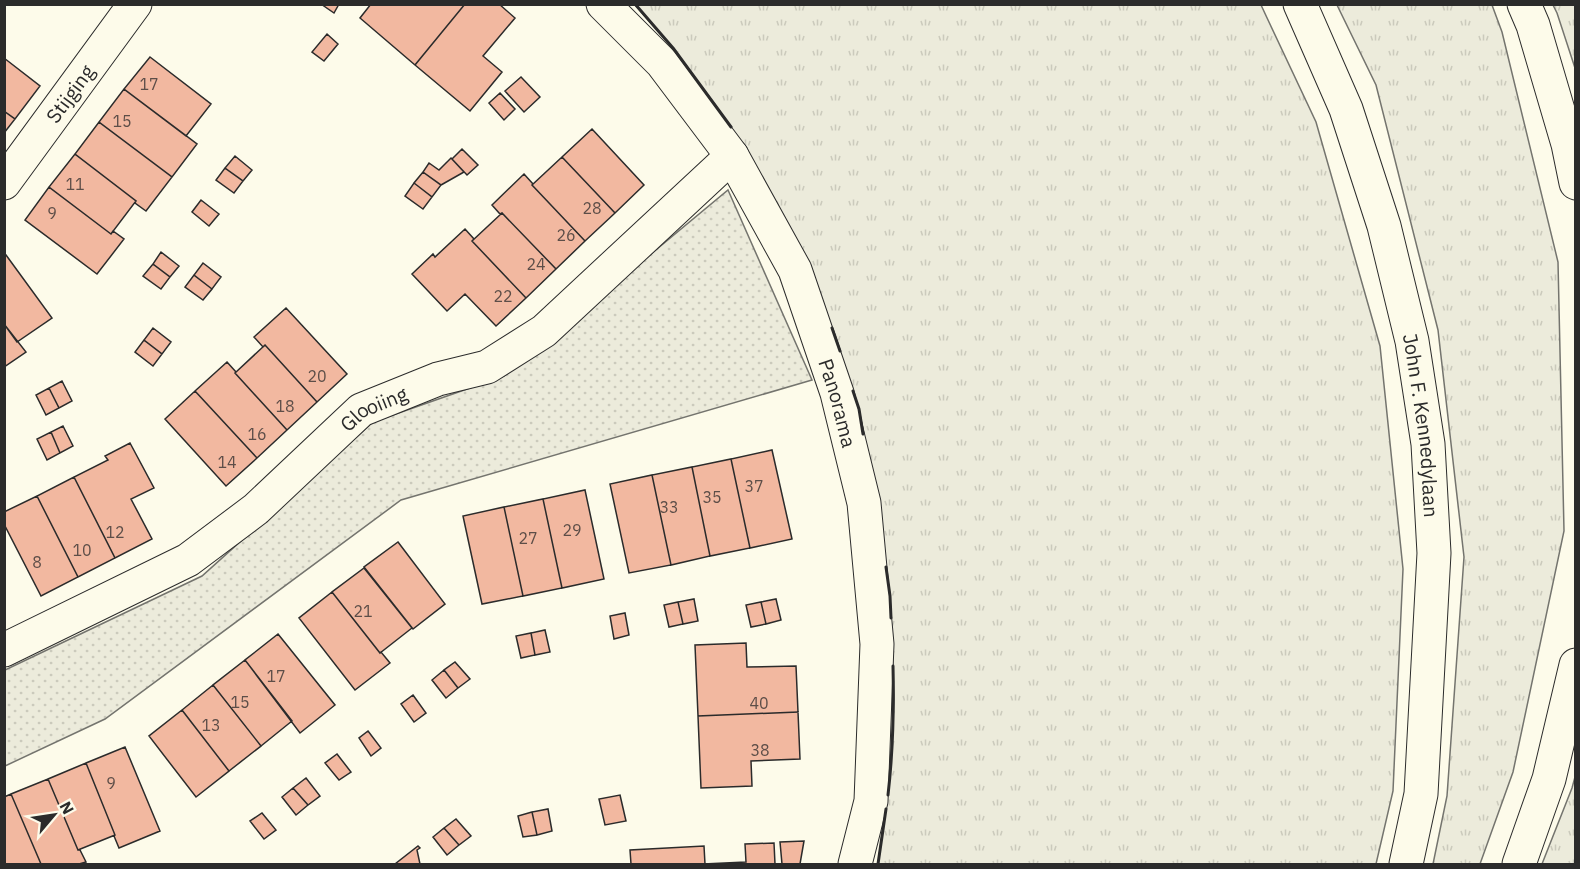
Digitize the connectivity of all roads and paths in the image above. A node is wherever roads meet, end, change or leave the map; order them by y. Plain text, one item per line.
1 (135, 4) edge
2 (603, 4) edge
3 (1300, 4) edge
4 (1524, 4) edge
5 (732, 156) junction
6 (4, 183) edge
7 (1575, 183) edge
8 (4, 650) edge
9 (1575, 665) edge
10 (855, 864) edge
11 (1406, 864) edge
12 (1519, 864) edge

1 - 6 main road, Stijging
2 - 5 main road, Panorama
3 - 11 main road, John F. Kennedylaan
4 - 7 main road
5 - 8 main road, Glooiing
5 - 10 main road, Panorama
9 - 12 main road

